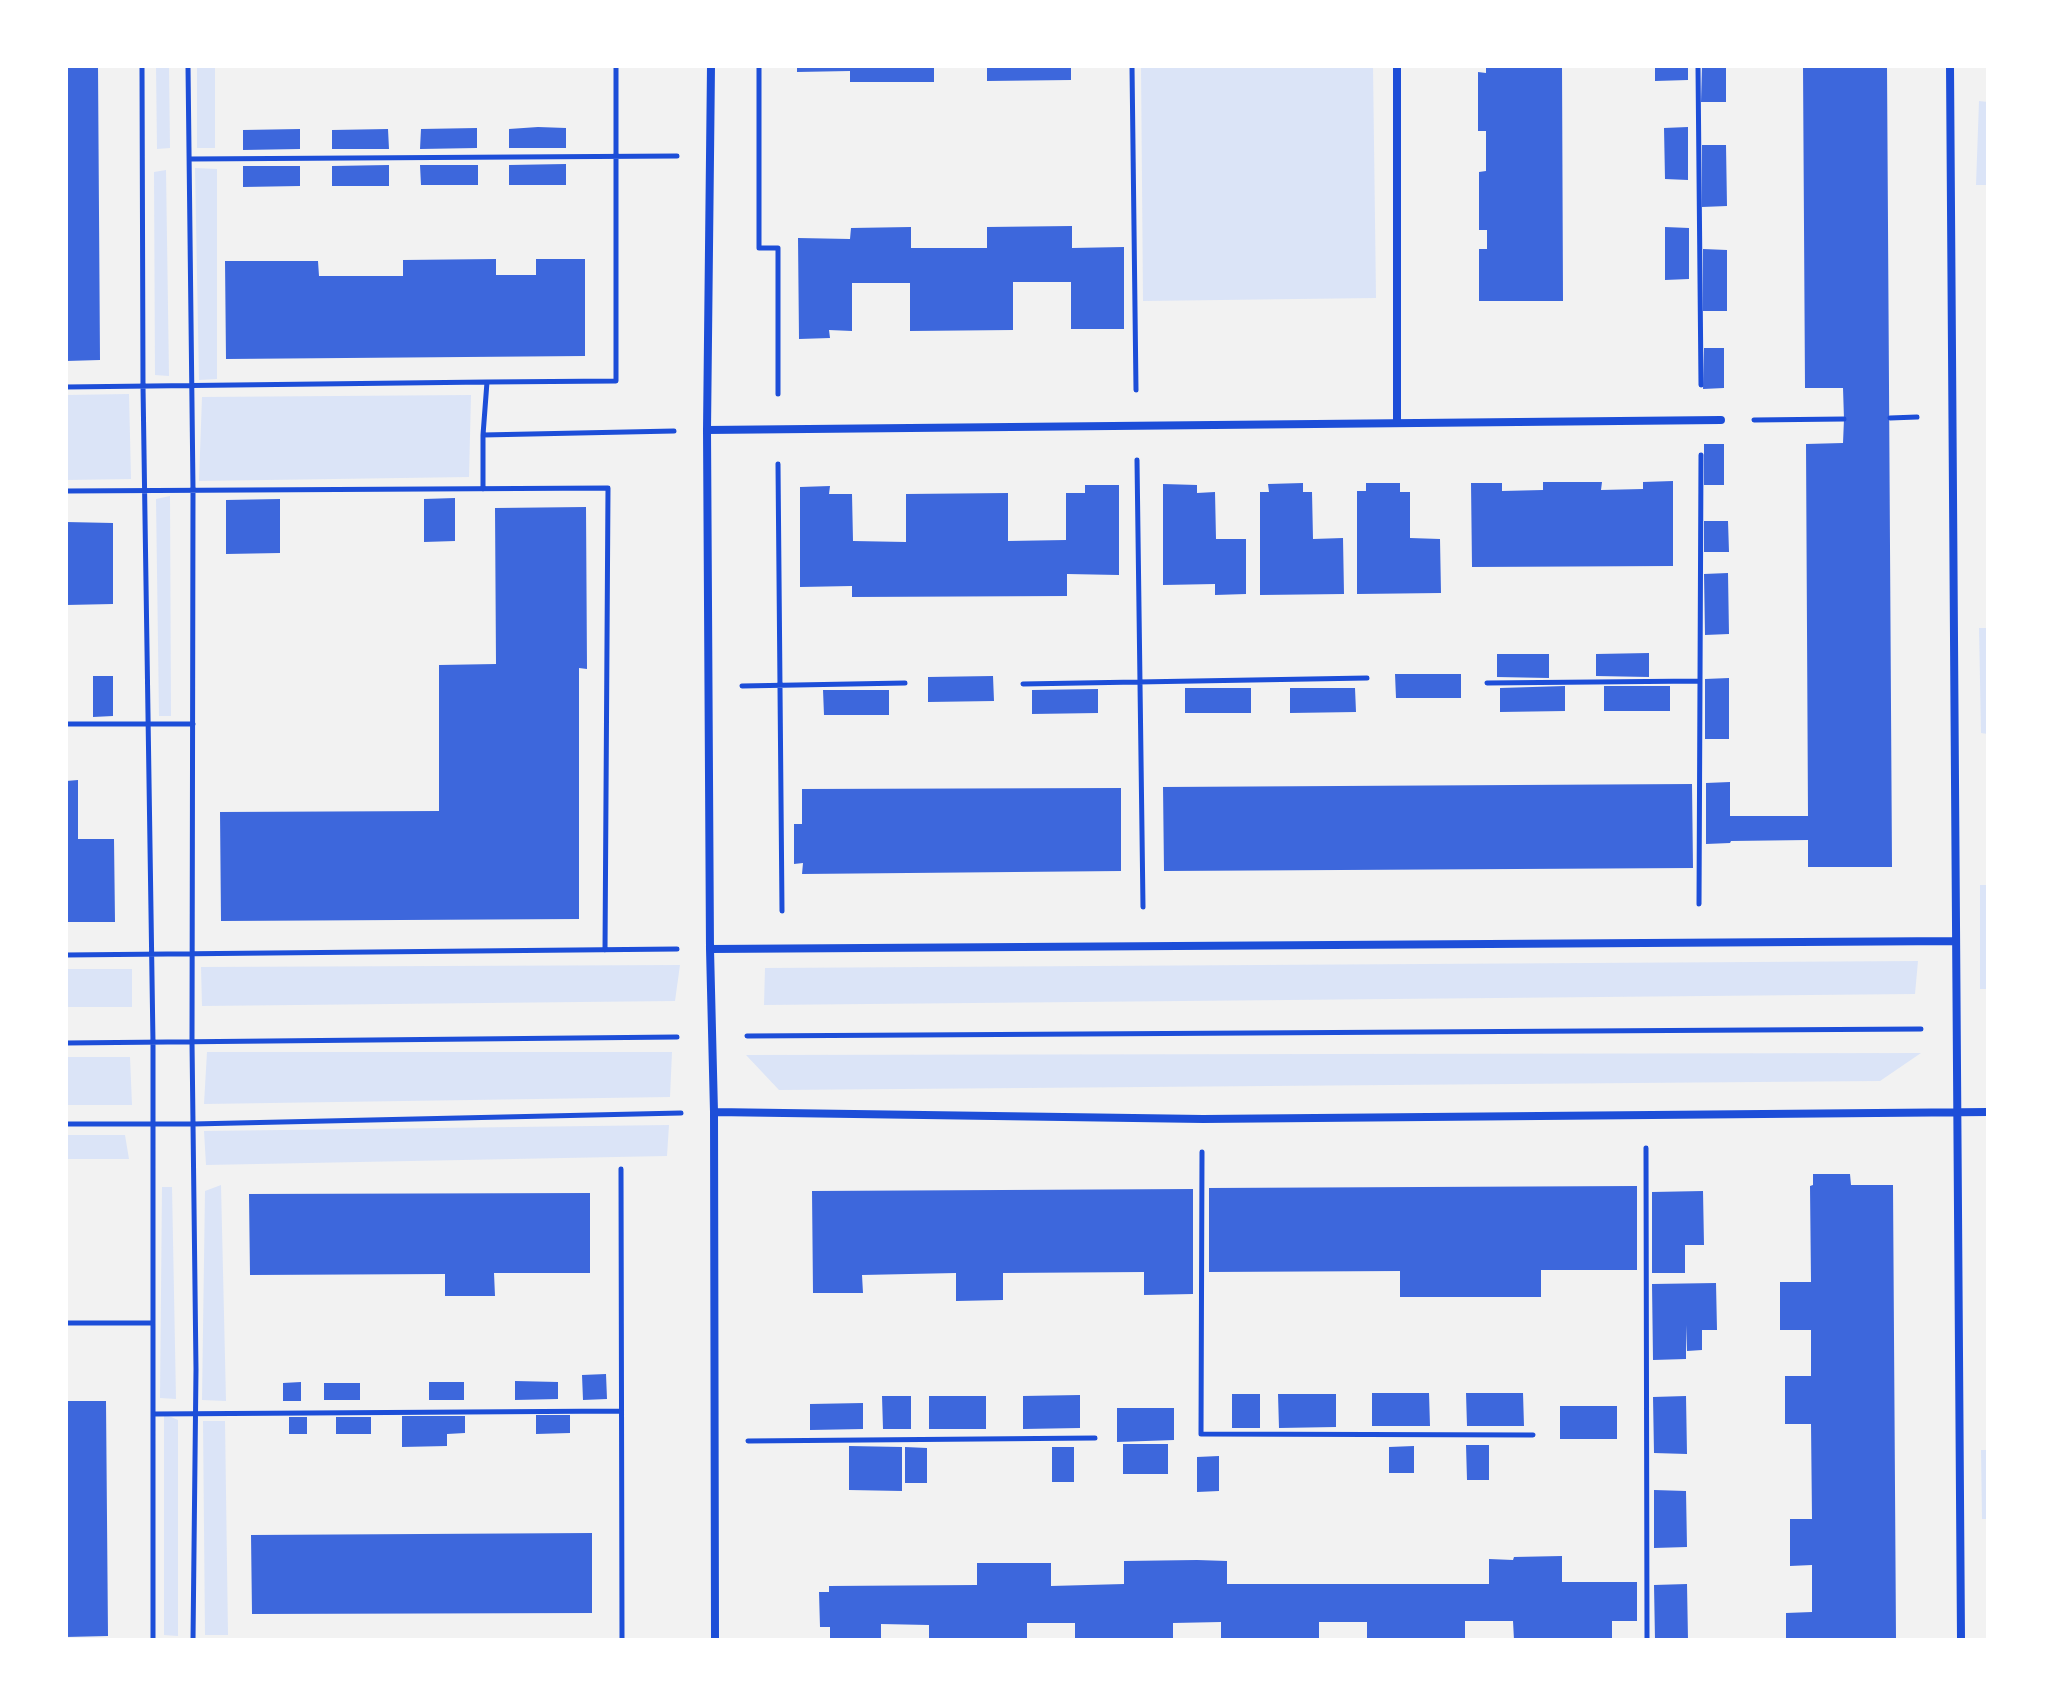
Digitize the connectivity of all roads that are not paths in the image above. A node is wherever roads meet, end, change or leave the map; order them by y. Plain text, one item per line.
1 (711, 66) edge
2 (1397, 66) edge
3 (1950, 66) edge
4 (1721, 420) road end
5 (1397, 423) junction
6 (707, 430) junction
7 (1956, 941) junction
8 (710, 949) junction
9 (714, 1112) junction
10 (1988, 1112) edge
11 (1957, 1113) junction
12 (715, 1640) edge
13 (1961, 1640) edge

1 - 6 street
2 - 5 street
3 - 7 street
4 - 5 street
5 - 6 street
6 - 8 street
7 - 8 street
7 - 11 street
8 - 9 street
9 - 11 street
9 - 12 street
10 - 11 street
11 - 13 street

